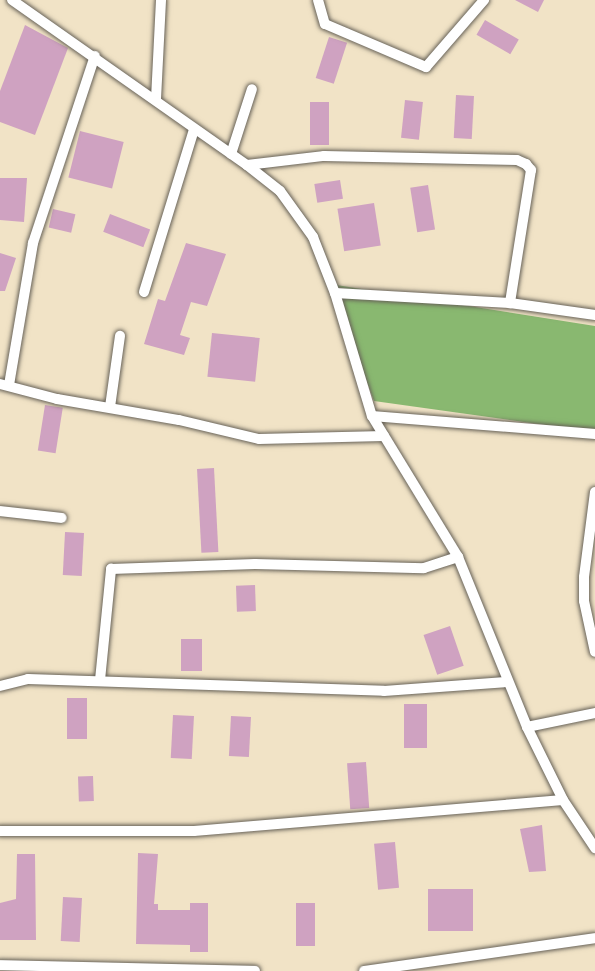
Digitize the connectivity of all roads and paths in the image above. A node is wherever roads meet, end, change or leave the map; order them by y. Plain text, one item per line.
1 (12, 0) edge
2 (161, 0) edge
3 (484, 0) edge
4 (322, 3) edge
5 (95, 56) junction
6 (252, 89) dead end
7 (156, 99) junction
8 (194, 129) junction
9 (231, 154) junction
10 (247, 165) junction
11 (144, 292) dead end
12 (335, 293) junction
13 (510, 303) junction
14 (595, 315) edge
15 (120, 336) dead end
16 (5, 384) edge
17 (110, 407) junction
18 (372, 416) junction
19 (595, 434) edge
20 (384, 436) junction
21 (595, 492) edge
22 (0, 511) edge
23 (62, 518) dead end
24 (458, 557) junction
25 (595, 652) edge
26 (100, 681) junction
27 (508, 682) junction
28 (0, 686) edge
29 (595, 713) edge
30 (527, 727) junction
31 (563, 800) junction
32 (0, 831) edge
33 (595, 848) edge
34 (595, 938) edge
35 (0, 965) edge
36 (255, 971) edge
37 (364, 971) edge

1 - 5 street
2 - 7 street
3 - 4 street
5 - 7 street
5 - 16 street
6 - 9 street
7 - 8 street
8 - 9 street
8 - 11 street
9 - 10 street
10 - 12 street
10 - 13 street
12 - 13 street
12 - 18 street
13 - 14 street
15 - 17 street
16 - 17 street
17 - 20 street
18 - 19 street
18 - 20 street
20 - 24 street
21 - 25 street
22 - 23 street
24 - 26 street
24 - 27 street
26 - 27 street
26 - 28 street
27 - 30 street
29 - 30 street
30 - 31 street
31 - 32 street
31 - 33 street
34 - 37 street
35 - 36 street

